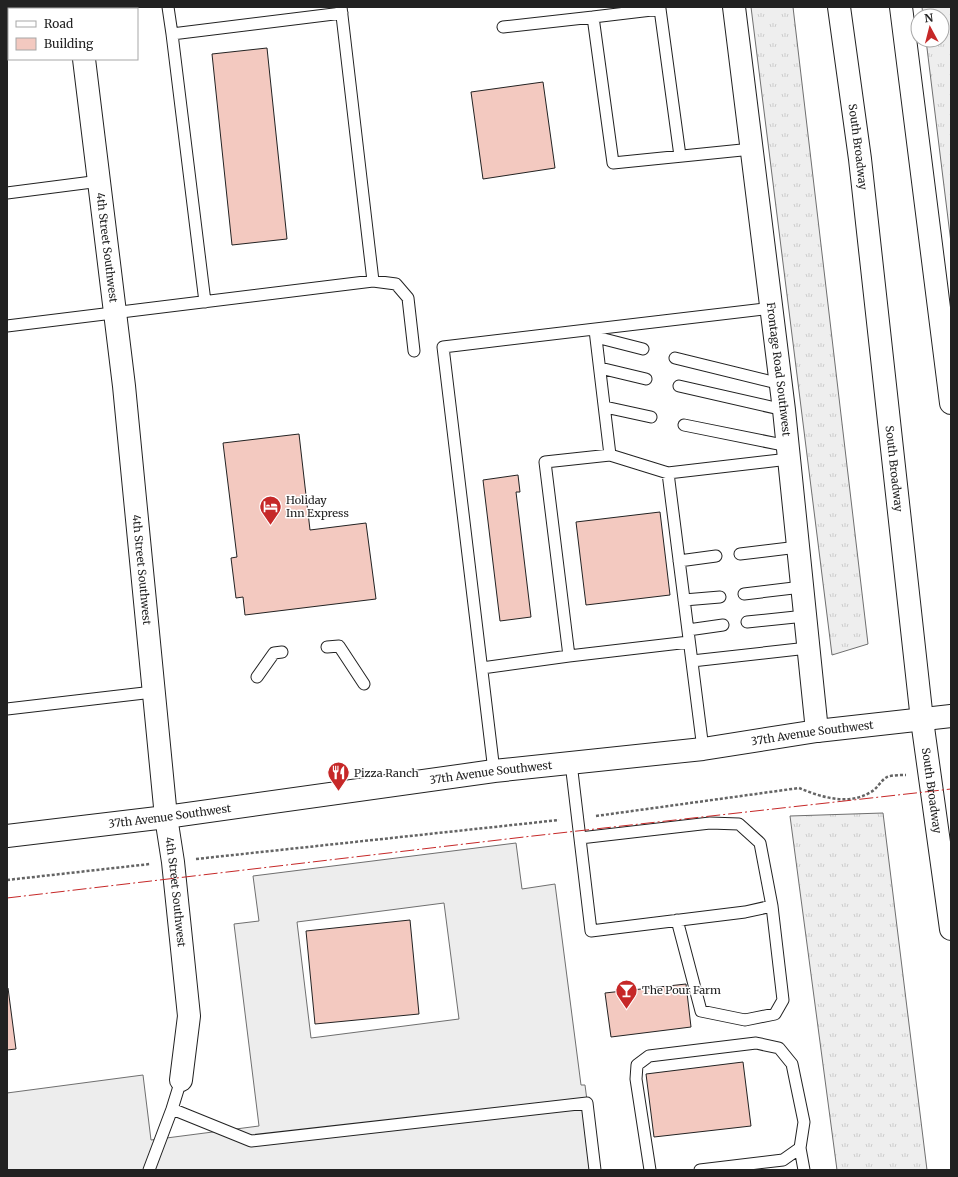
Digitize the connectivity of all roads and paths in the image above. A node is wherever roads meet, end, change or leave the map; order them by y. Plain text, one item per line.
1 (168, 7) edge
2 (734, 7) edge
3 (839, 7) edge
4 (901, 7) edge
5 (341, 10) edge
6 (593, 17) junction
7 (503, 27) dead end
8 (172, 34) junction
9 (84, 60) edge
10 (752, 149) junction
11 (680, 156) junction
12 (100, 181) junction
13 (7, 193) edge
14 (373, 281) junction
15 (205, 302) junction
16 (772, 308) junction
17 (116, 313) junction
18 (7, 326) edge
19 (596, 333) junction
20 (643, 349) dead end
21 (414, 351) dead end
22 (675, 358) dead end
23 (600, 368) junction
24 (646, 379) dead end
25 (781, 384) junction
26 (679, 386) dead end
27 (951, 403) edge
28 (605, 407) junction
29 (784, 410) junction
30 (651, 417) dead end
31 (684, 425) dead end
32 (789, 452) junction
33 (610, 454) junction
34 (668, 473) junction
35 (798, 547) junction
36 (740, 554) dead end
37 (716, 556) dead end
38 (679, 561) junction
39 (802, 587) junction
40 (744, 594) dead end
41 (720, 597) dead end
42 (684, 600) junction
43 (805, 616) junction
44 (747, 622) dead end
45 (723, 625) dead end
46 (688, 630) junction
47 (689, 642) junction
48 (327, 647) dead end
49 (808, 648) junction
50 (282, 652) dead end
51 (570, 656) junction
52 (692, 661) junction
53 (482, 668) junction
54 (257, 677) dead end
55 (364, 684) dead end
56 (153, 692) junction
57 (7, 709) edge
58 (951, 716) edge
59 (922, 720) junction
60 (817, 731) junction
61 (702, 749) junction
62 (571, 763) junction
63 (494, 771) junction
64 (887, 777) dead end
65 (600, 815) dead end
66 (166, 816) junction
67 (556, 820) dead end
68 (7, 836) edge
69 (580, 838) junction
70 (217, 857) dead end
71 (121, 867) dead end
72 (7, 880) edge
73 (772, 906) junction
74 (677, 920) junction
75 (951, 929) edge
76 (181, 1080) joint
77 (172, 1109) junction
78 (800, 1148) junction
79 (149, 1170) edge
80 (595, 1170) edge
81 (650, 1170) edge
82 (700, 1170) edge
83 (804, 1170) edge

1 - 8 lane
2 - 10 main road, Frontage Road Southwest
3 - 59 main road, South Broadway
4 - 27 main road
5 - 8 lane
5 - 14 lane
6 - 7 lane
6 - 11 lane
6 - 11 lane
8 - 15 lane
9 - 12 main road, 4th Street Southwest
10 - 11 lane
10 - 16 main road, Frontage Road Southwest
12 - 13 lane
12 - 17 main road, 4th Street Southwest
14 - 15 lane
14 - 21 lane
15 - 17 lane
16 - 19 lane
16 - 25 main road, Frontage Road Southwest
17 - 18 lane
17 - 56 main road, 4th Street Southwest
19 - 20 lane
19 - 23 lane
19 - 53 lane
22 - 25 lane
23 - 24 lane
23 - 28 lane
25 - 29 main road, Frontage Road Southwest
26 - 29 lane
28 - 30 lane
28 - 33 lane
29 - 32 main road, Frontage Road Southwest
31 - 32 lane
32 - 34 lane
32 - 35 main road, Frontage Road Southwest
33 - 34 lane
33 - 51 lane
34 - 38 lane
35 - 36 lane
35 - 39 main road, Frontage Road Southwest
37 - 38 lane
38 - 42 lane
39 - 40 lane
39 - 43 main road, Frontage Road Southwest
41 - 42 lane
42 - 46 lane
43 - 44 lane
43 - 49 main road, Frontage Road Southwest
45 - 46 lane
46 - 47 lane
47 - 51 lane
47 - 52 lane
48 - 55 lane
49 - 52 lane
49 - 60 main road, Frontage Road Southwest
50 - 54 lane
51 - 53 lane
52 - 61 lane
53 - 63 lane
56 - 57 lane
56 - 66 main road, 4th Street Southwest
58 - 59 main road, 37th Avenue Southwest
59 - 60 main road, 37th Avenue Southwest
59 - 75 main road, South Broadway
60 - 61 main road, 37th Avenue Southwest
61 - 62 main road, 37th Avenue Southwest
62 - 63 main road, 37th Avenue Southwest
62 - 69 lane
63 - 66 main road, 37th Avenue Southwest
64 - 65 path
66 - 68 main road, 37th Avenue Southwest
66 - 76 main road, 4th Street Southwest
67 - 70 path
69 - 73 lane
69 - 74 lane
71 - 72 path
73 - 74 lane
73 - 74 lane
76 - 77 lane
77 - 79 lane
77 - 80 lane
78 - 81 lane
78 - 82 lane
78 - 83 lane

